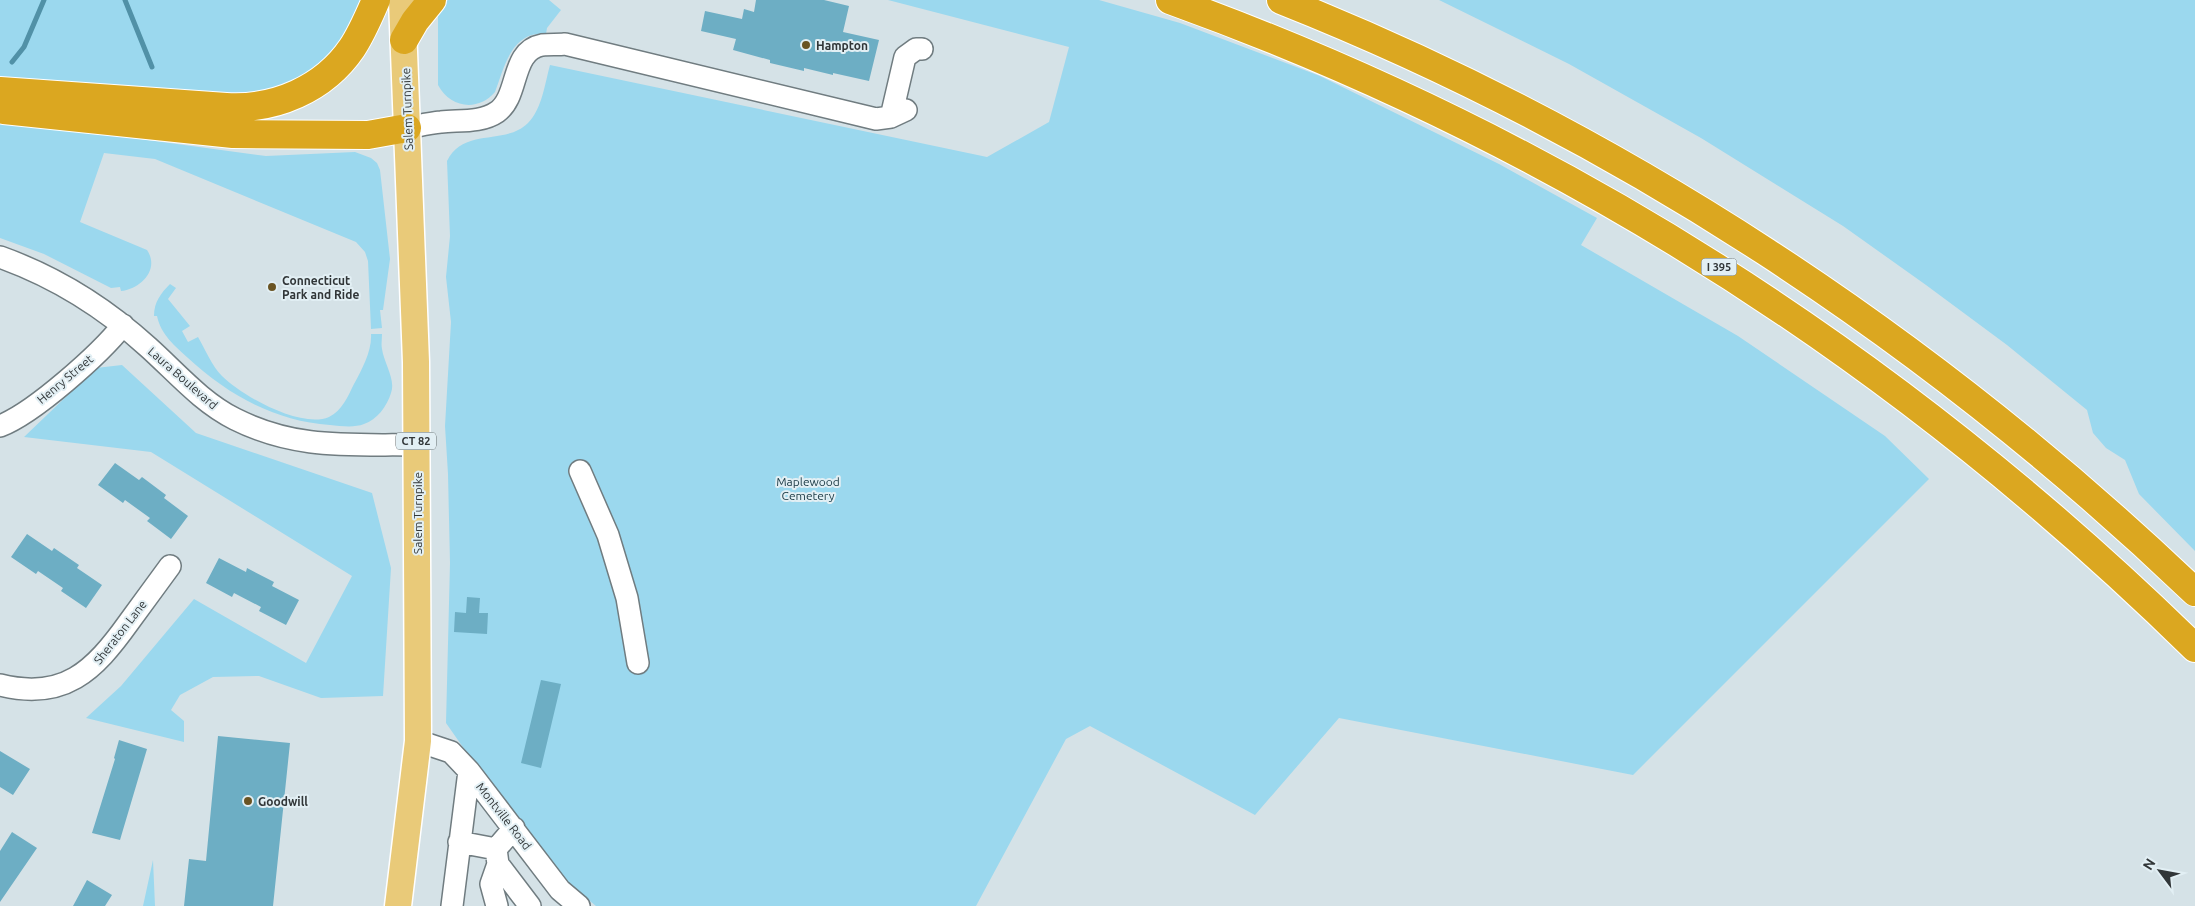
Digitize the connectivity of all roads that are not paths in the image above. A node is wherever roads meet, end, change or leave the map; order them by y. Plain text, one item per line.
1 (376, 0) edge
2 (402, 0) edge
3 (432, 0) edge
4 (1170, 0) edge
5 (1281, 0) edge
6 (1310, 8) edge
7 (404, 40) junction
8 (922, 49) dead end
9 (0, 91) edge
10 (0, 110) edge
11 (407, 128) junction
12 (0, 257) edge
13 (122, 325) junction
14 (0, 426) edge
15 (416, 446) junction
16 (580, 471) dead end
17 (170, 566) dead end
18 (2195, 592) edge
19 (2195, 648) edge
20 (638, 663) dead end
21 (0, 685) edge
22 (418, 740) junction
23 (469, 771) junction
24 (514, 828) junction
25 (459, 842) junction
26 (497, 856) junction
27 (500, 903) edge
28 (398, 906) edge
29 (452, 906) edge
30 (530, 906) edge
31 (580, 906) edge

1 - 9 highway
2 - 7 main road, Salem Turnpike / CT 82
3 - 7 highway
4 - 19 highway, I 395
5 - 6 highway
6 - 18 highway
7 - 11 main road, Salem Turnpike / CT 82
8 - 11 street
10 - 11 highway
11 - 15 main road, Salem Turnpike / CT 82
12 - 13 street, Laura Boulevard
13 - 14 street, Henry Street
13 - 15 street, Laura Boulevard
15 - 22 main road, Salem Turnpike / CT 82
16 - 20 street
17 - 21 street, Sheraton Lane
22 - 23 street, Montville Road
22 - 28 main road, Salem Turnpike / CT 82
23 - 24 street, Montville Road
23 - 25 street
24 - 26 street
24 - 31 street, Montville Road
25 - 26 street
25 - 29 street
26 - 27 street
26 - 30 street

